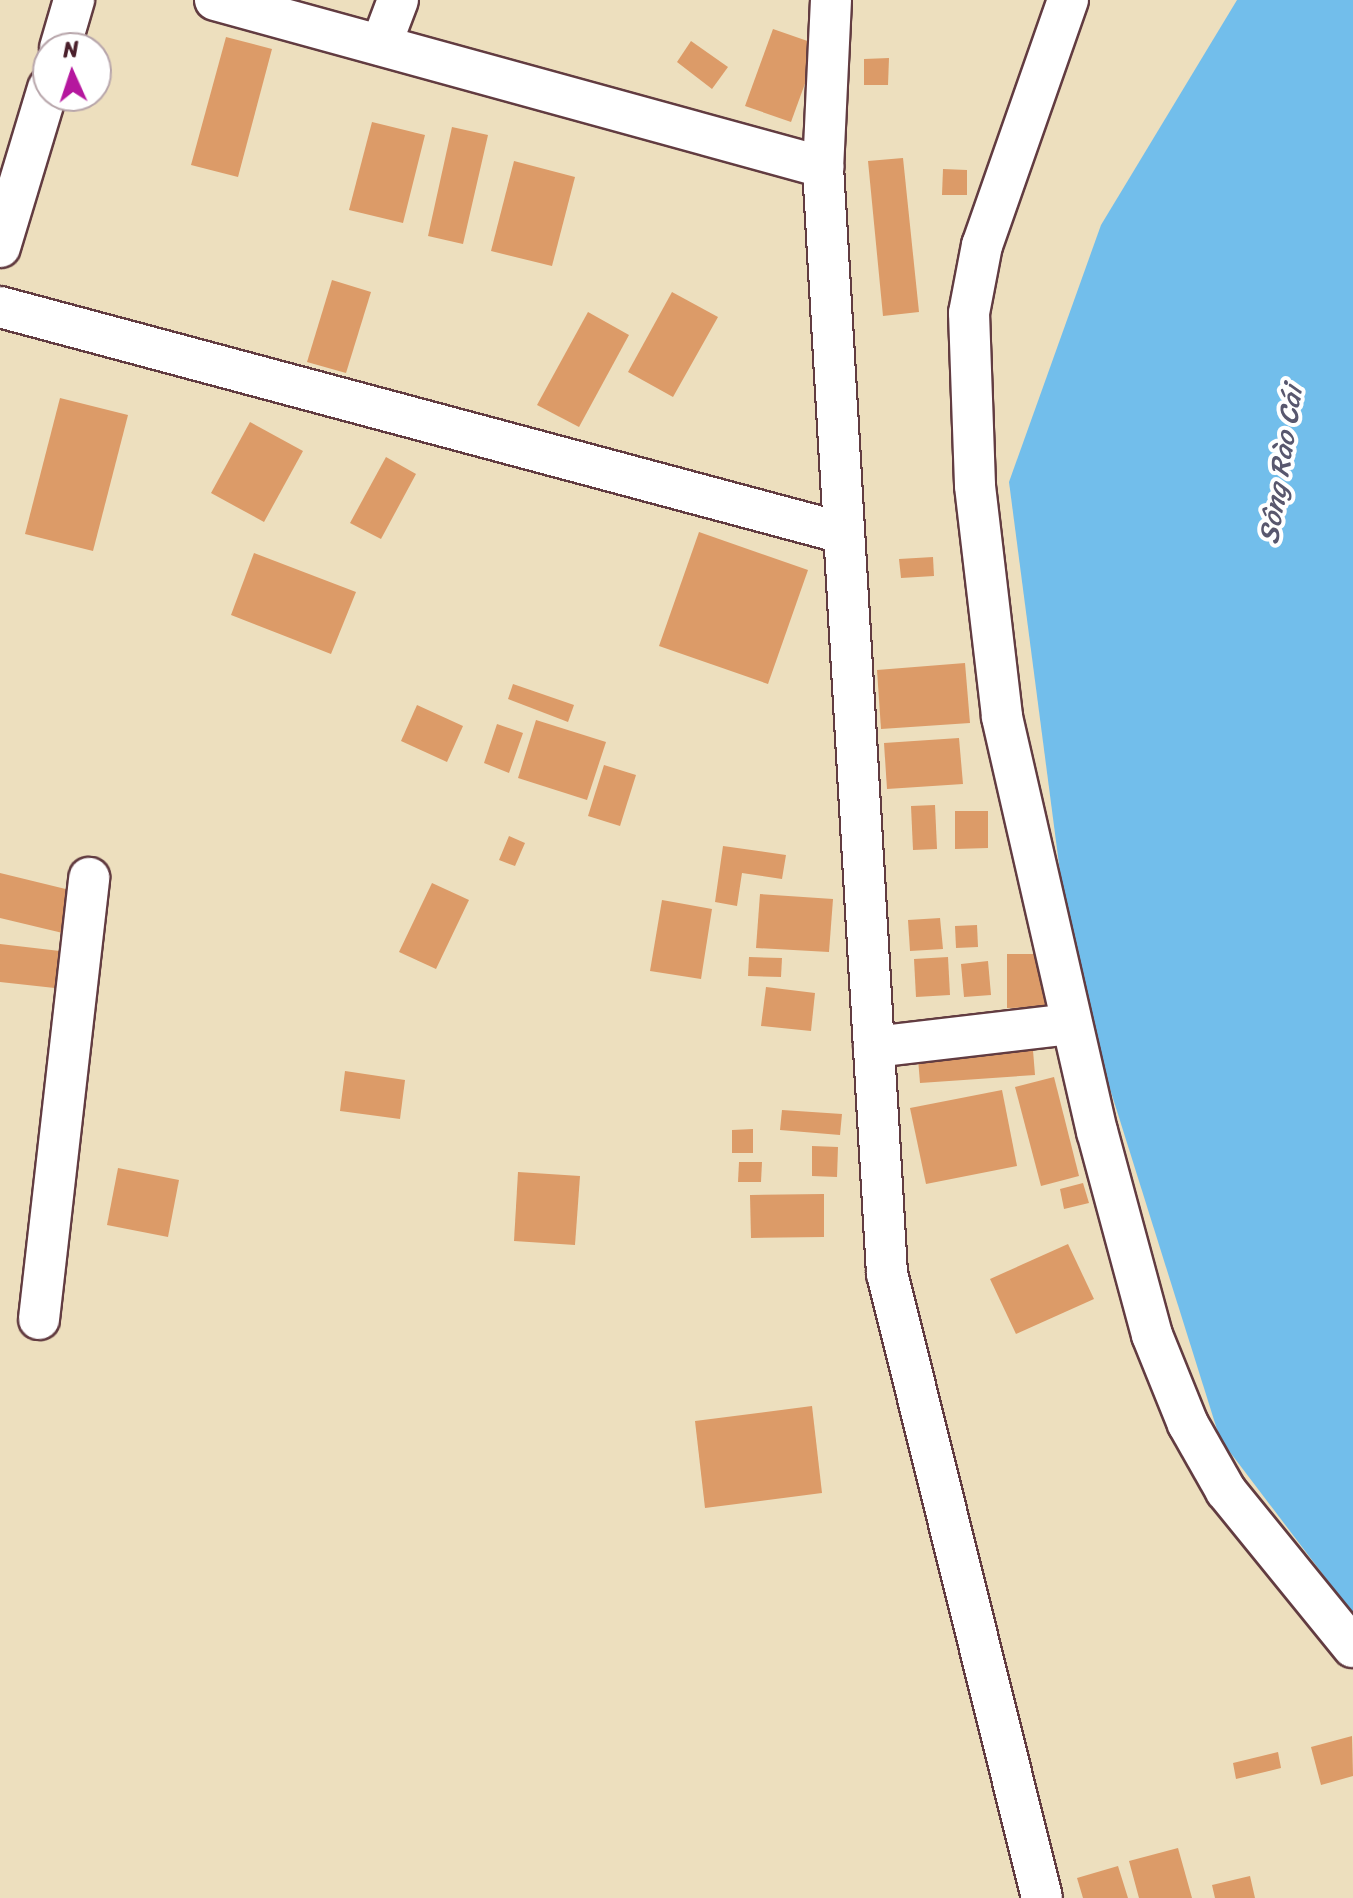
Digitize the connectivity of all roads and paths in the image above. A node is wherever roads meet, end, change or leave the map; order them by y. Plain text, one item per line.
1 (74, 0) edge
2 (215, 0) edge
3 (398, 0) edge
4 (831, 0) edge
5 (1068, 0) edge
6 (65, 32) edge
7 (381, 45) junction
8 (41, 112) edge
9 (823, 167) junction
10 (0, 247) edge
11 (0, 307) edge
12 (843, 533) junction
13 (89, 878) dead end
14 (1071, 1024) junction
15 (874, 1047) junction
16 (39, 1319) dead end
17 (1353, 1647) edge
18 (1042, 1898) edge

1 - 6 street
2 - 7 street
3 - 7 street
4 - 9 street
5 - 14 street
7 - 9 street
8 - 10 street
9 - 12 street
11 - 12 street
12 - 15 street
13 - 16 street
14 - 15 street
14 - 17 street
15 - 18 street

